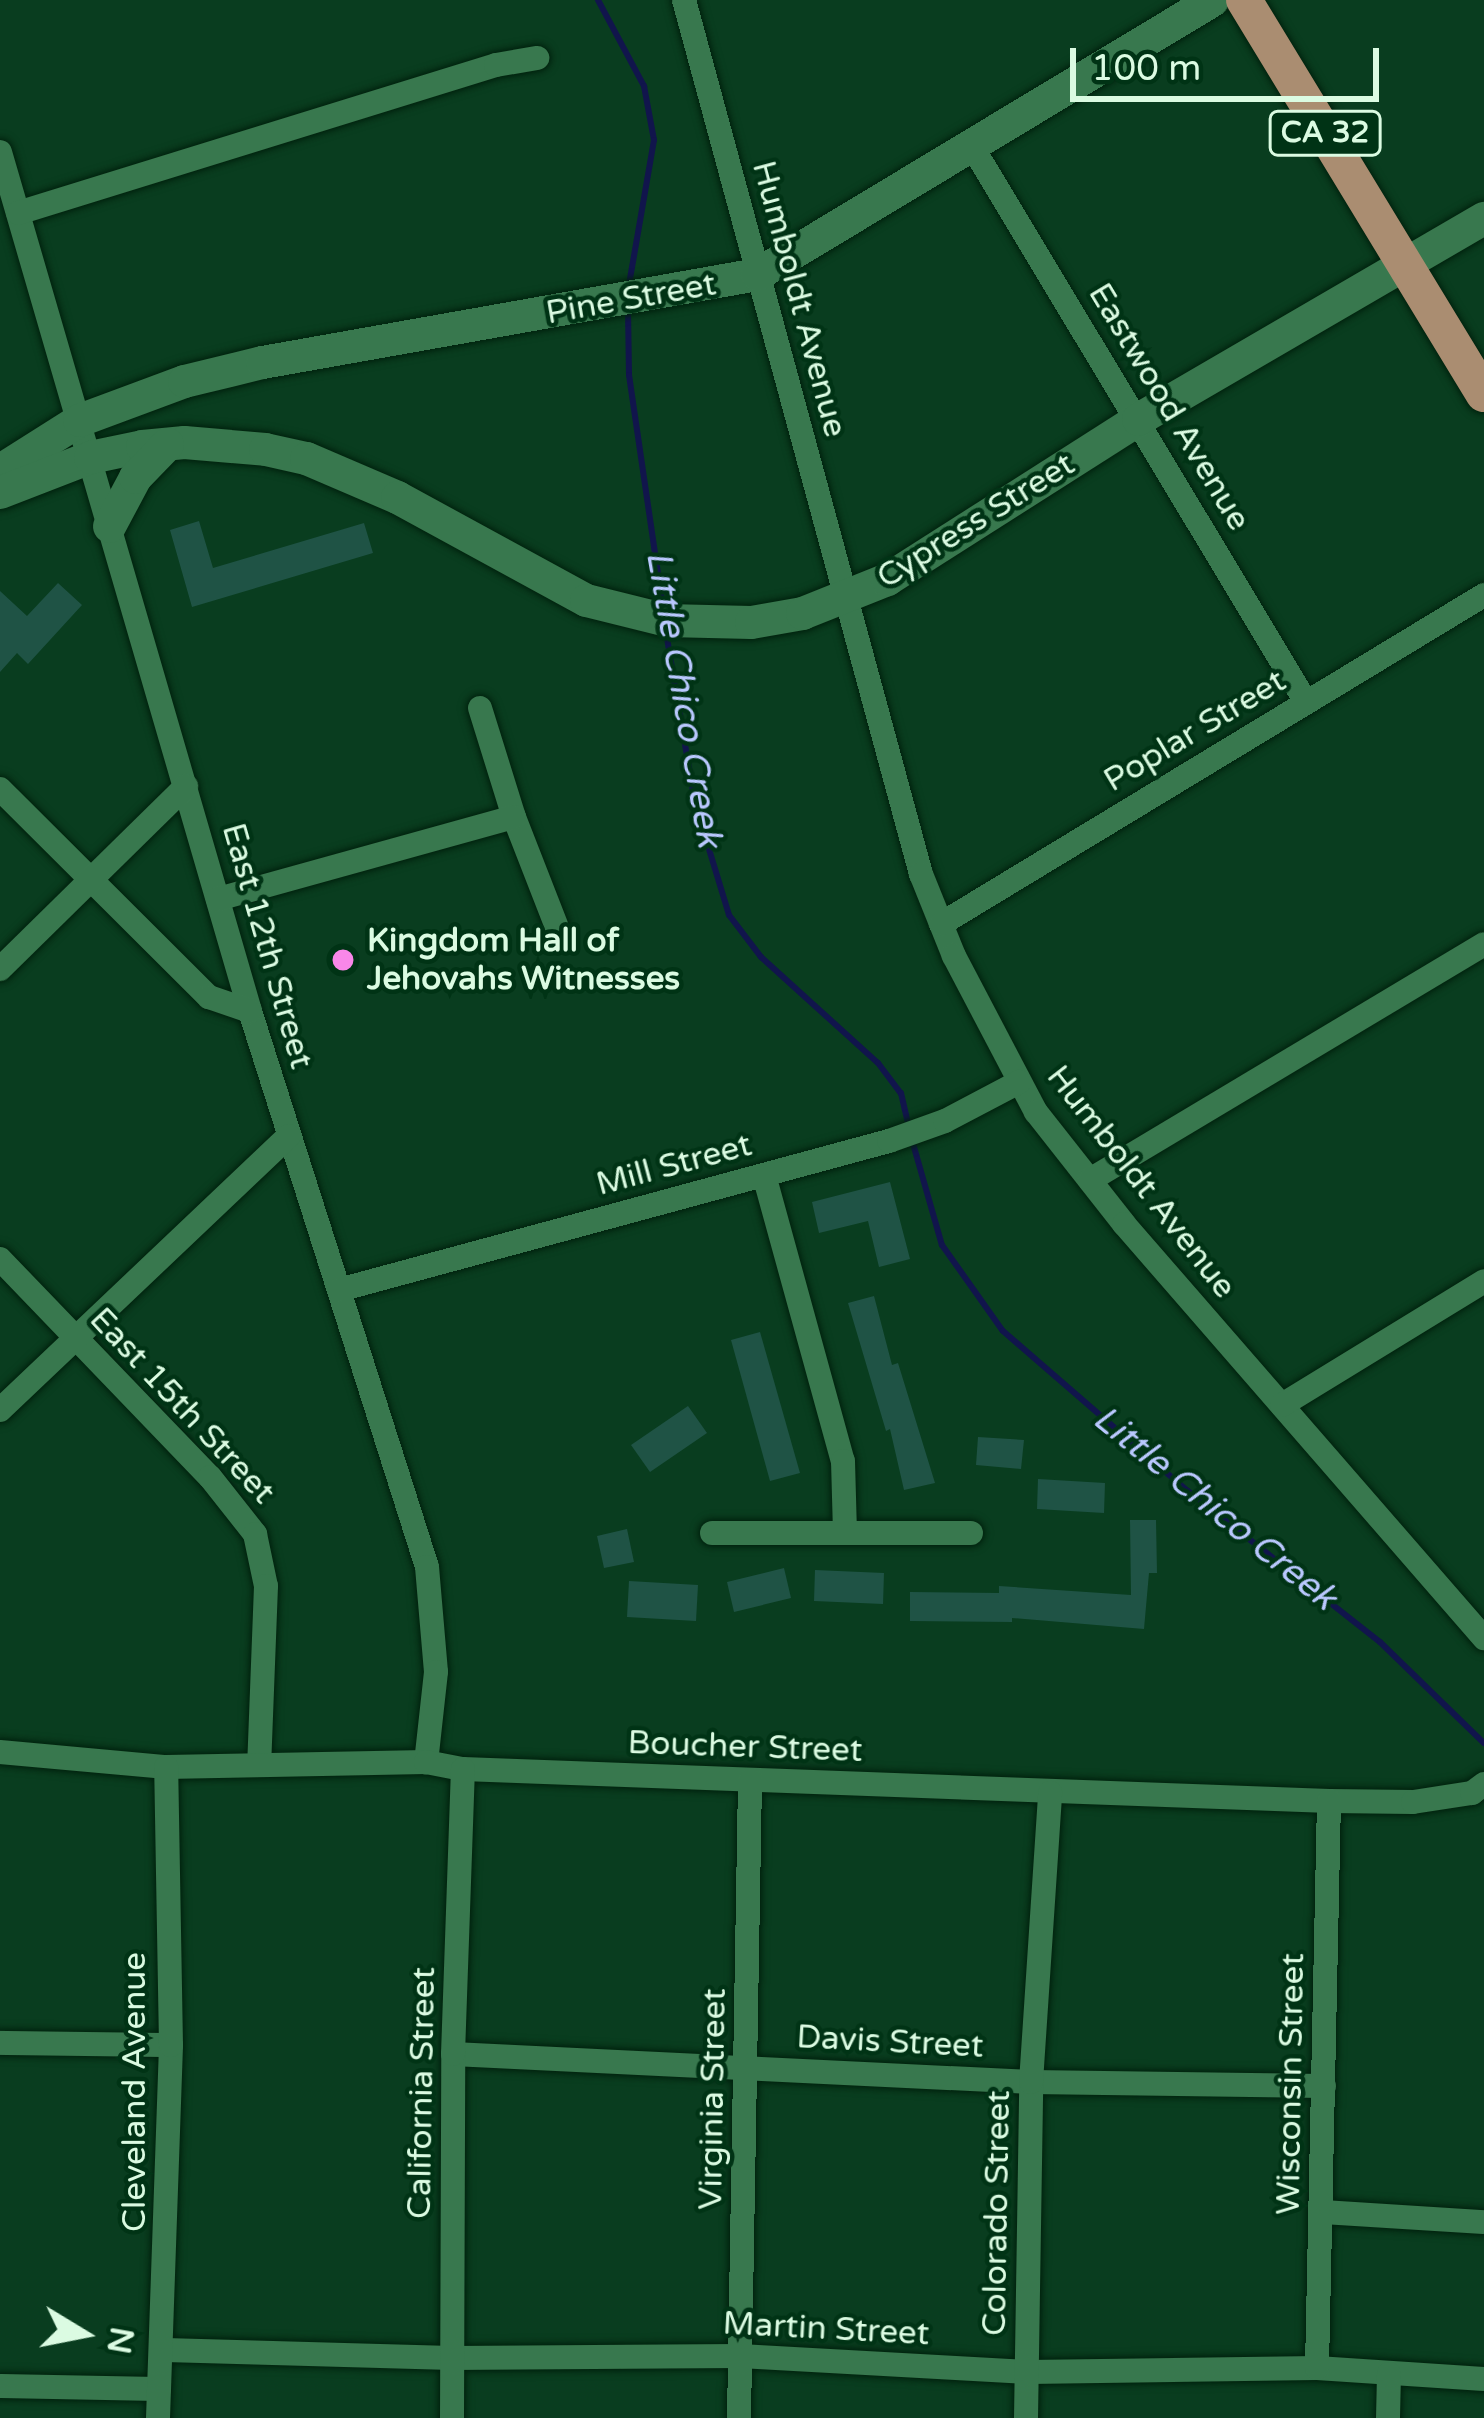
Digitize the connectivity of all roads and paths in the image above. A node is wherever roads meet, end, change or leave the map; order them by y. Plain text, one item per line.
1 (684, 0) edge
2 (1212, 0) edge
3 (1244, 0) edge
4 (537, 58) dead end
5 (973, 148) junction
6 (0, 152) edge
7 (18, 213) junction
8 (1484, 218) edge
9 (1406, 266) junction
10 (757, 274) junction
11 (1484, 394) edge
12 (1138, 419) junction
13 (79, 420) junction
14 (167, 444) junction
15 (89, 458) junction
16 (0, 470) edge
17 (0, 492) edge
18 (109, 526) junction
19 (1484, 595) edge
20 (847, 597) junction
21 (1306, 701) junction
22 (480, 708) dead end
23 (186, 786) junction
24 (0, 789) edge
25 (514, 817) junction
26 (91, 881) junction
27 (218, 899) junction
28 (940, 924) junction
29 (556, 925) dead end
30 (1484, 944) edge
31 (0, 969) edge
32 (250, 1011) junction
33 (1018, 1082) junction
34 (289, 1136) junction
35 (764, 1174) junction
36 (1090, 1180) junction
37 (0, 1259) edge
38 (1484, 1281) edge
39 (339, 1291) junction
40 (76, 1339) junction
41 (1282, 1405) junction
42 (0, 1410) edge
43 (712, 1533) dead end
44 (845, 1533) junction
45 (971, 1533) dead end
46 (1482, 1633) edge
47 (0, 1752) edge
48 (426, 1762) junction
49 (259, 1765) junction
50 (166, 1767) junction
51 (463, 1769) junction
52 (750, 1780) junction
53 (1484, 1785) edge
54 (1050, 1793) junction
55 (1328, 1801) junction
56 (0, 2043) edge
57 (171, 2044) junction
58 (453, 2054) junction
59 (747, 2067) junction
60 (1031, 2082) junction
61 (1324, 2086) junction
62 (1323, 2212) junction
63 (1484, 2222) edge
64 (165, 2350) junction
65 (740, 2356) junction
66 (452, 2358) junction
67 (1317, 2368) junction
68 (1028, 2372) junction
69 (1390, 2374) junction
70 (1484, 2379) edge
71 (0, 2386) edge
72 (159, 2390) junction
73 (158, 2418) edge
74 (452, 2418) edge
75 (739, 2418) edge
76 (1026, 2418) edge
77 (1388, 2418) edge

1 - 10 street, Humboldt Avenue
2 - 5 street, Pine Street
3 - 9 main road, CA 32
4 - 7 street
5 - 10 street, Pine Street
5 - 12 street, Eastwood Avenue
6 - 7 street, East 12th Street
7 - 13 street, East 12th Street
8 - 9 street, Cypress Street
9 - 11 main road, CA 32
9 - 12 street, Cypress Street
10 - 13 street, Pine Street
10 - 20 street, Humboldt Avenue
12 - 20 street, Cypress Street
12 - 21 street, Eastwood Avenue
13 - 15 street, East 12th Street
13 - 16 street, Pine Street
14 - 15 street, Cypress Street
14 - 18 street
14 - 20 street, Cypress Street
15 - 17 street, Cypress Street
15 - 18 street, East 12th Street
18 - 23 street, East 12th Street
19 - 21 street, Poplar Street
20 - 28 street, Humboldt Avenue
21 - 28 street, Poplar Street
22 - 25 street
23 - 26 street
23 - 27 street, East 12th Street
24 - 26 street
25 - 27 street
25 - 29 street
26 - 31 street
26 - 32 street
27 - 32 street, East 12th Street
28 - 33 street, Humboldt Avenue
30 - 36 street
32 - 34 street, East 12th Street
33 - 35 street, Mill Street
33 - 36 street, Humboldt Avenue
34 - 39 street, East 12th Street
34 - 40 street
35 - 39 street, Mill Street
35 - 44 street
36 - 41 street, Humboldt Avenue
37 - 40 street, East 15th Street
38 - 41 street
39 - 48 street, East 12th Street
40 - 42 street
40 - 49 street, East 15th Street
41 - 46 street, Humboldt Avenue
43 - 44 street
44 - 45 street
47 - 50 street, Boucher Street
48 - 49 street, Boucher Street
48 - 51 street, Boucher Street
49 - 50 street, Boucher Street
50 - 57 street, Cleveland Avenue
51 - 52 street, Boucher Street
51 - 58 street, California Street
52 - 54 street, Boucher Street
52 - 59 street, Virginia Street
53 - 55 street, Boucher Street
54 - 55 street, Boucher Street
54 - 60 street, Colorado Street
55 - 61 street, Wisconsin Street
56 - 57 street
57 - 64 street, Cleveland Avenue
58 - 59 street, Davis Street
58 - 66 street, California Street
59 - 60 street, Davis Street
59 - 65 street, Virginia Street
60 - 61 street, Davis Street
60 - 68 street, Colorado Street
61 - 62 street, Wisconsin Street
62 - 63 street
62 - 67 street, Wisconsin Street
64 - 66 street, Martin Street
64 - 72 street, Cleveland Avenue
65 - 66 street, Martin Street
65 - 68 street, Martin Street
65 - 75 street, Virginia Street
66 - 74 street, California Street
67 - 68 street, Martin Street
67 - 69 street, Martin Street
68 - 76 street, Colorado Street
69 - 70 street, Martin Street
69 - 77 street
71 - 72 street
72 - 73 street, Cleveland Avenue

